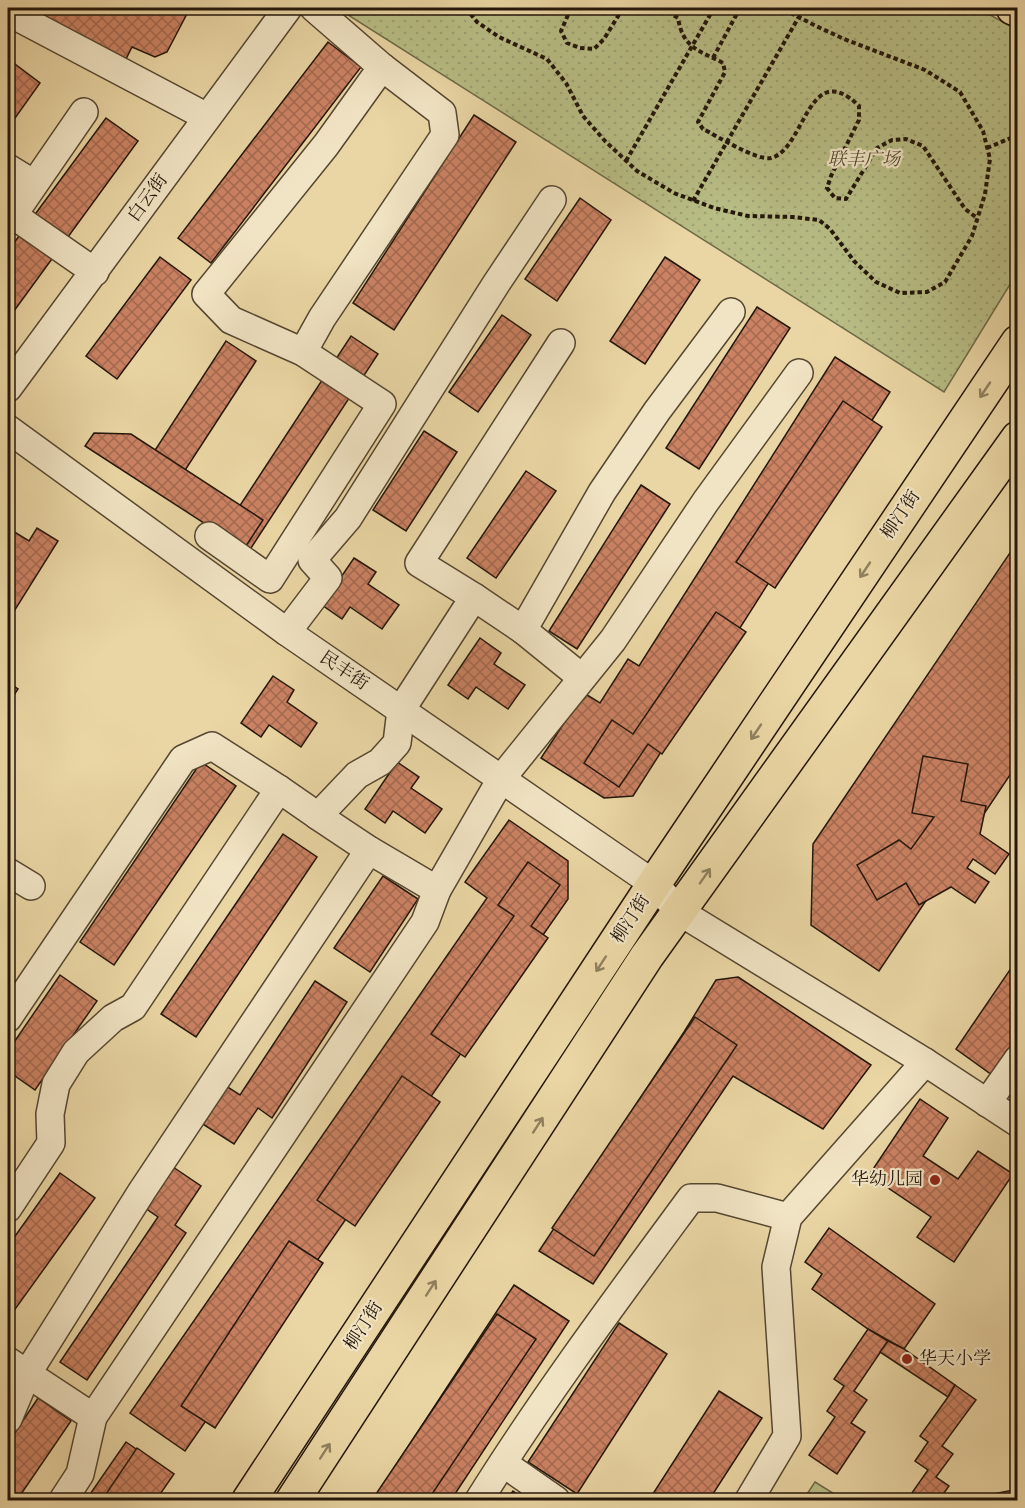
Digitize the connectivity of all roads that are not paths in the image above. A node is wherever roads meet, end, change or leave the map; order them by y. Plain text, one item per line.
1 (288, 8) edge
2 (314, 8) edge
3 (1013, 8) edge
4 (1017, 10) edge
5 (8, 12) edge
6 (382, 67) junction
7 (84, 112) dead end
8 (207, 117) junction
9 (8, 168) edge
10 (34, 184) junction
11 (552, 200) dead end
12 (10, 218) edge
13 (95, 272) junction
14 (731, 312) dead end
15 (1017, 342) edge
16 (561, 343) dead end
17 (303, 352) junction
18 (799, 373) dead end
19 (8, 388) edge
20 (8, 429) edge
21 (1017, 438) edge
22 (209, 536) dead end
23 (474, 597) junction
24 (523, 630) junction
25 (287, 632) junction
26 (581, 677) junction
27 (401, 710) junction
28 (501, 779) junction
29 (279, 789) junction
30 (318, 816) junction
31 (369, 850) junction
32 (8, 872) edge
33 (654, 884) junction
34 (31, 886) dead end
35 (437, 890) junction
36 (680, 912) junction
37 (8, 1018) edge
38 (1017, 1059) edge
39 (925, 1062) junction
40 (987, 1103) junction
41 (1017, 1123) edge
42 (8, 1208) edge
43 (788, 1217) junction
44 (17, 1367) edge
45 (93, 1417) junction
46 (8, 1419) edge
47 (503, 1462) junction
48 (63, 1500) edge
49 (249, 1500) edge
50 (293, 1500) edge
51 (479, 1500) edge
52 (556, 1500) edge
53 (749, 1500) edge

1 - 8 street, 白云街
2 - 6 street
3 - 4 main road
5 - 8 street
6 - 17 street
6 - 17 street
7 - 10 street
8 - 13 street, 白云街
9 - 10 street
10 - 12 street
11 - 25 street
12 - 13 street
13 - 19 street, 白云街
14 - 24 street
15 -> 33 main road, 柳汀街
16 - 23 street
17 - 22 street
18 - 26 street
20 - 25 street, 民丰街
36 -> 21 main road, 柳汀街
23 - 24 street
23 - 27 street
24 - 26 street
25 - 27 street, 民丰街
26 - 28 street
27 - 28 street, 民丰街
27 - 30 street
28 - 33 street, 民丰街
28 - 35 street
29 - 30 street
29 - 37 street
29 - 42 street
30 - 31 street
31 - 35 street
31 - 44 street
32 - 34 street
33 - 36 street, 民丰街
33 -> 49 main road, 柳汀街
35 - 45 street
36 - 39 street, 民丰街
50 -> 36 main road, 柳汀街
38 - 40 street
39 - 40 street, 民丰街
39 - 43 street
40 - 41 street, 民丰街
43 - 47 street
43 - 53 street
44 - 45 street
44 - 46 street
45 - 48 street
47 - 51 street
47 - 52 street

